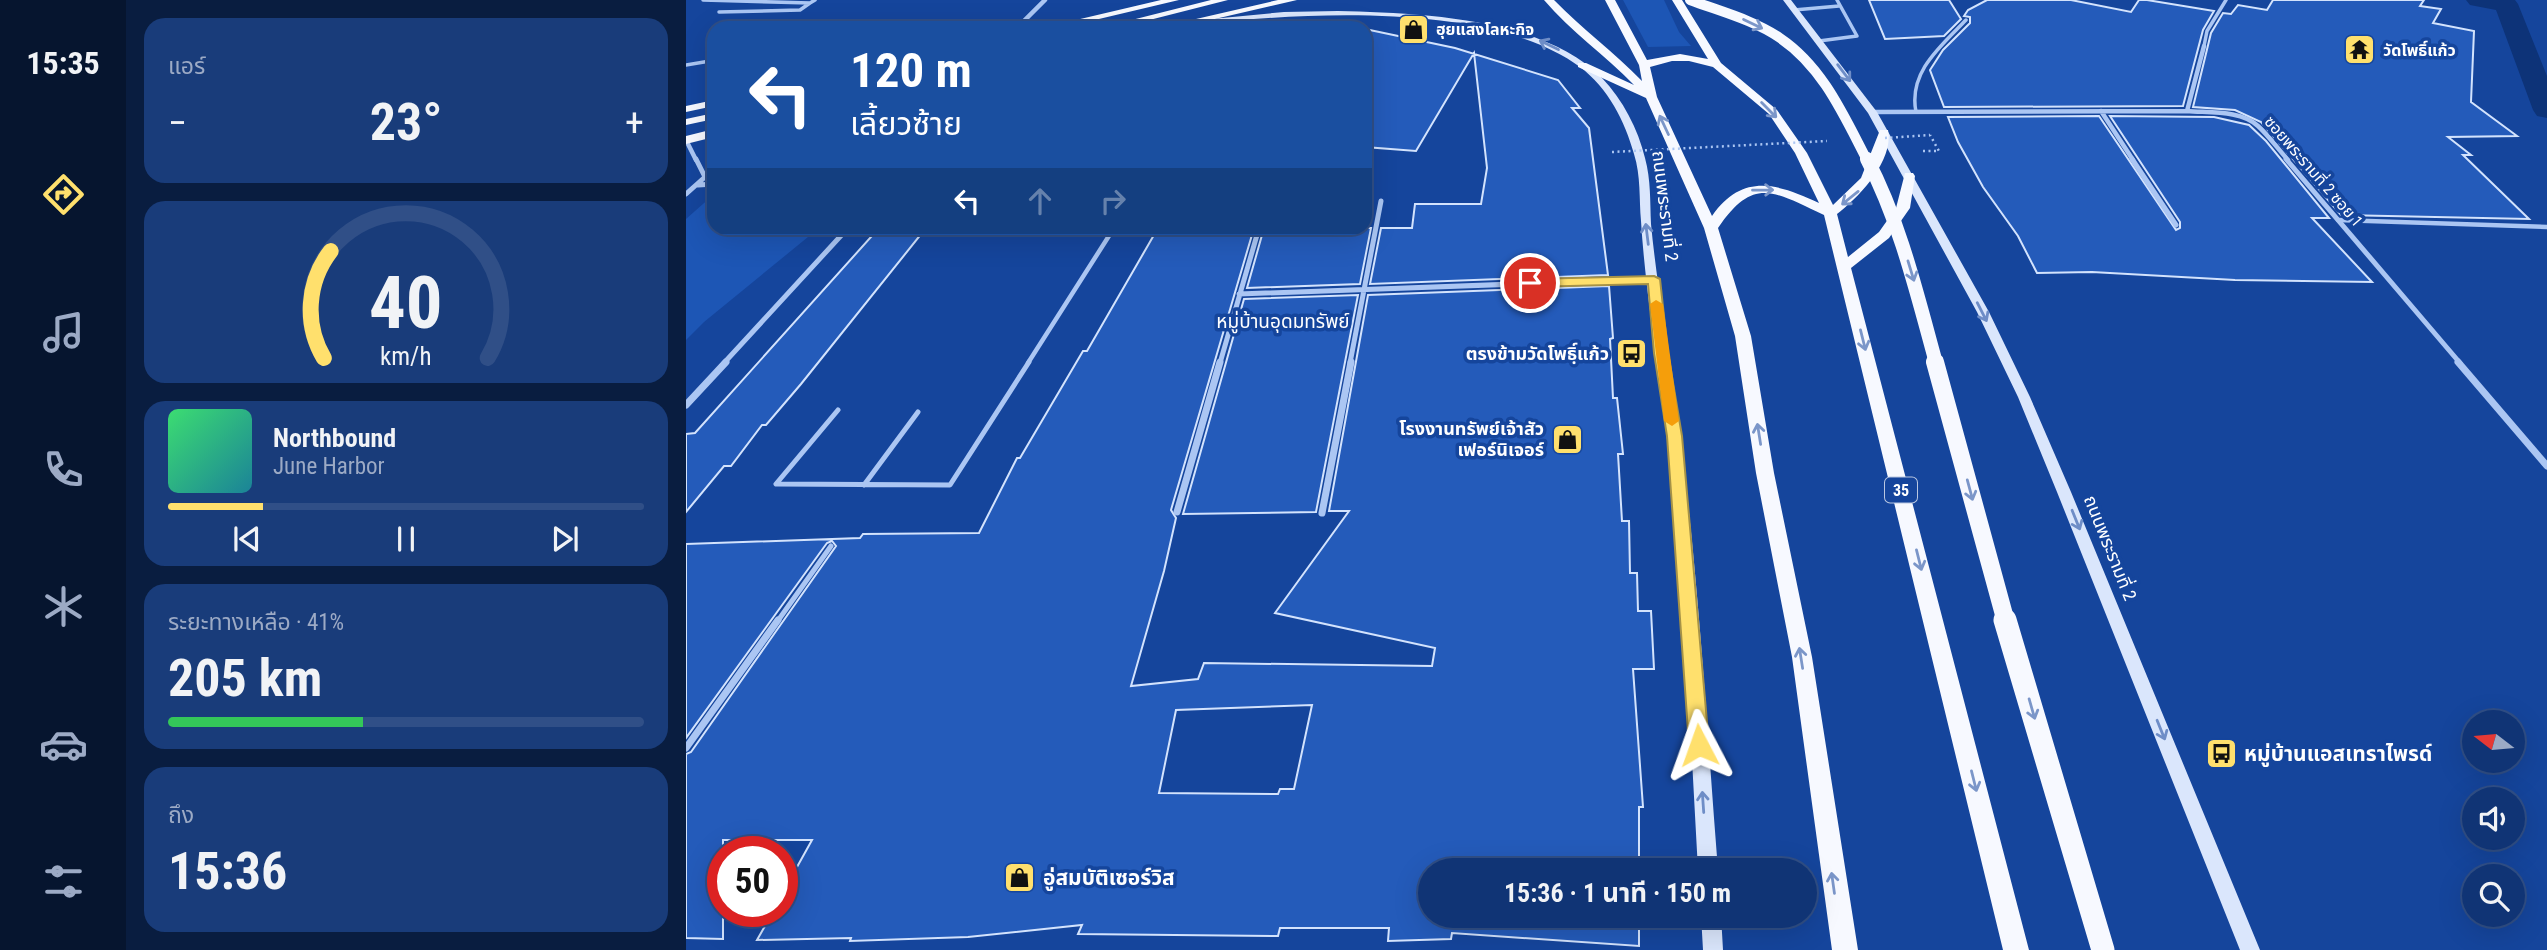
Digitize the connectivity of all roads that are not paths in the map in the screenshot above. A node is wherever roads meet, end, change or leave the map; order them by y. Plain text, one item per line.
1 (703, 0) edge
2 (815, 0) edge
3 (1045, 0) edge
4 (1174, 0) edge
5 (1223, 0) edge
6 (1235, 0) edge
7 (1292, 0) edge
8 (1549, 0) edge
9 (1610, 0) edge
10 (1677, 0) edge
11 (1689, 0) edge
12 (1837, 0) edge
13 (2226, 0) edge
14 (810, 3) junction
15 (1791, 5) edge
16 (1839, 6) junction
17 (1182, 11) junction
18 (719, 12) dead end
19 (1966, 20) dead end
20 (1024, 21) edge
21 (1078, 21) edge
22 (1137, 21) edge
23 (1196, 21) edge
24 (1228, 21) edge
25 (1819, 41) junction
26 (2204, 46) joint
27 (707, 62) edge
28 (686, 65) edge
29 (1582, 65) junction
30 (1644, 65) junction
31 (1717, 65) junction
32 (1651, 97) junction
33 (707, 104) edge
34 (686, 109) edge
35 (1916, 111) junction
36 (2101, 111) junction
37 (2188, 111) junction
38 (1872, 112) junction
39 (707, 118) edge
40 (686, 122) edge
41 (707, 135) edge
42 (1879, 136) junction
43 (686, 140) edge
44 (1909, 176) junction
45 (707, 184) edge
46 (697, 185) junction
47 (686, 194) edge
48 (1381, 201) dead end
49 (1830, 214) junction
50 (2338, 220) junction
51 (2175, 225) dead end
52 (2547, 227) edge
53 (1711, 228) junction
54 (842, 235) edge
55 (1110, 235) edge
56 (1257, 235) edge
57 (1845, 266) junction
58 (1654, 279) junction
59 (1364, 288) junction
60 (1239, 294) junction
61 (686, 405) edge
62 (838, 410) dead end
63 (918, 412) dead end
64 (2547, 466) edge
65 (864, 485) junction
66 (1177, 512) dead end
67 (1322, 513) dead end
68 (831, 546) dead end
69 (686, 748) edge
70 (1707, 858) edge
71 (1712, 928) edge
72 (1713, 950) edge
73 (1845, 950) edge
74 (2016, 950) edge
75 (2103, 950) edge
76 (2250, 950) edge

1 - 14 lane
2 - 14 lane
3 - 20 street
4 - 21 main road
5 - 17 main road
6 - 17 main road
7 - 23 main road
8 - 32 main road, ถนนพระรามที่ 2
9 - 30 main road
10 - 31 main road, 35
11 -> 75 main road, bridge
12 - 16 lane
13 - 26 lane
14 - 18 lane
15 - 16 lane
15 - 25 main road, ถนนพระรามที่ 2
16 - 25 lane
17 - 22 main road
19 - 35 lane
29 -> 24 main road, ถนนพระรามที่ 2
25 -> 38 main road, ถนนพระรามที่ 2
26 - 37 street
27 - 28 lane
29 - 32 main road
58 -> 29 main road, ถนนพระรามที่ 2
30 - 31 main road
30 - 32 main road
31 -> 49 main road, 35
53 -> 32 main road, ถนนพระรามที่ 2
33 - 34 main road
35 - 36 street, ซอยพระรามที่ 2 ซอย 1
35 - 38 street, ซอยพระรามที่ 2 ซอย 1
36 - 37 street, ซอยพระรามที่ 2 ซอย 1
36 - 51 street
37 - 50 street, ซอยพระรามที่ 2 ซอย 1
38 - 42 main road, ถนนพระรามที่ 2
39 - 40 main road
41 - 43 main road
42 - 44 main road, ถนนพระรามที่ 2
42 -> 49 main road
43 - 46 street
44 - 57 main road
44 -> 76 main road, ถนนพระรามที่ 2
45 - 46 street
46 - 47 street
48 - 59 street
53 -> 49 main road
49 - 57 main road, 35
50 - 52 lane
50 - 64 street, ซอยพระรามที่ 2 ซอย 1
73 -> 53 main road, ถนนพระรามที่ 2
54 - 61 street
55 - 65 lane
56 - 60 street
57 -> 74 main road, 35
58 - 59 street
70 -> 58 main road, ถนนพระรามที่ 2
59 - 60 street
59 - 67 street
60 - 66 street
62 - 65 lane
63 - 65 lane
68 - 69 lane
71 - 72 main road

